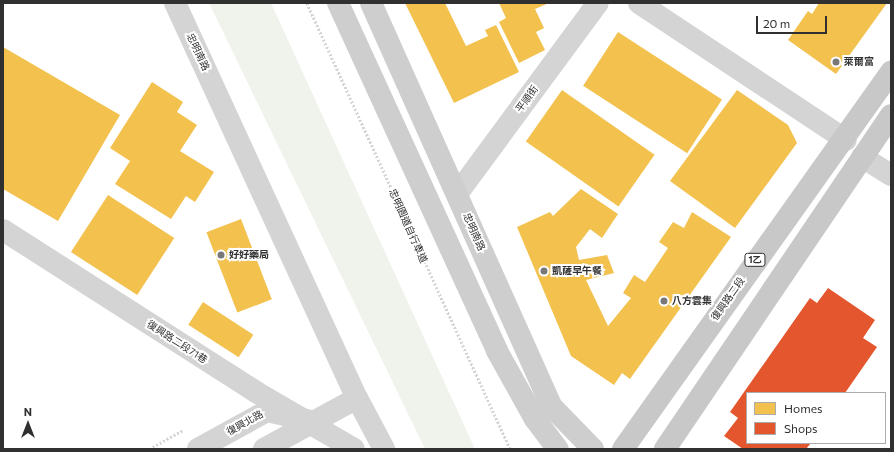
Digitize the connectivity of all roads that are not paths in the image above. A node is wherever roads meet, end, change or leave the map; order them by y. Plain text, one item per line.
1 (175, 3) edge
2 (338, 3) edge
3 (371, 3) edge
4 (598, 3) edge
5 (639, 3) edge
6 (891, 72) edge
7 (891, 115) edge
8 (846, 140) junction
9 (862, 157) junction
10 (891, 175) edge
11 (457, 194) junction
12 (3, 230) edge
13 (356, 398) junction
14 (310, 421) junction
15 (198, 449) edge
16 (264, 449) edge
17 (354, 449) edge
18 (384, 449) edge
19 (558, 449) edge
20 (593, 449) edge
21 (623, 449) edge
22 (665, 449) edge

1 - 13 street, 忠明南路
2 - 19 main road
3 - 11 main road, 忠明南路
4 - 11 street, 平順街
5 - 8 street
6 - 8 main road, 復興路二段 / 1乙
7 - 9 main road
8 - 21 main road, 復興路二段 / 1乙
9 - 10 street
9 - 22 main road
11 - 20 main road, 忠明南路
12 - 14 street, 復興路二段71巷
13 - 14 street
13 - 18 street, 忠明南路
14 - 15 street, 復興北路
14 - 16 street
14 - 17 street, 復興路二段71巷

